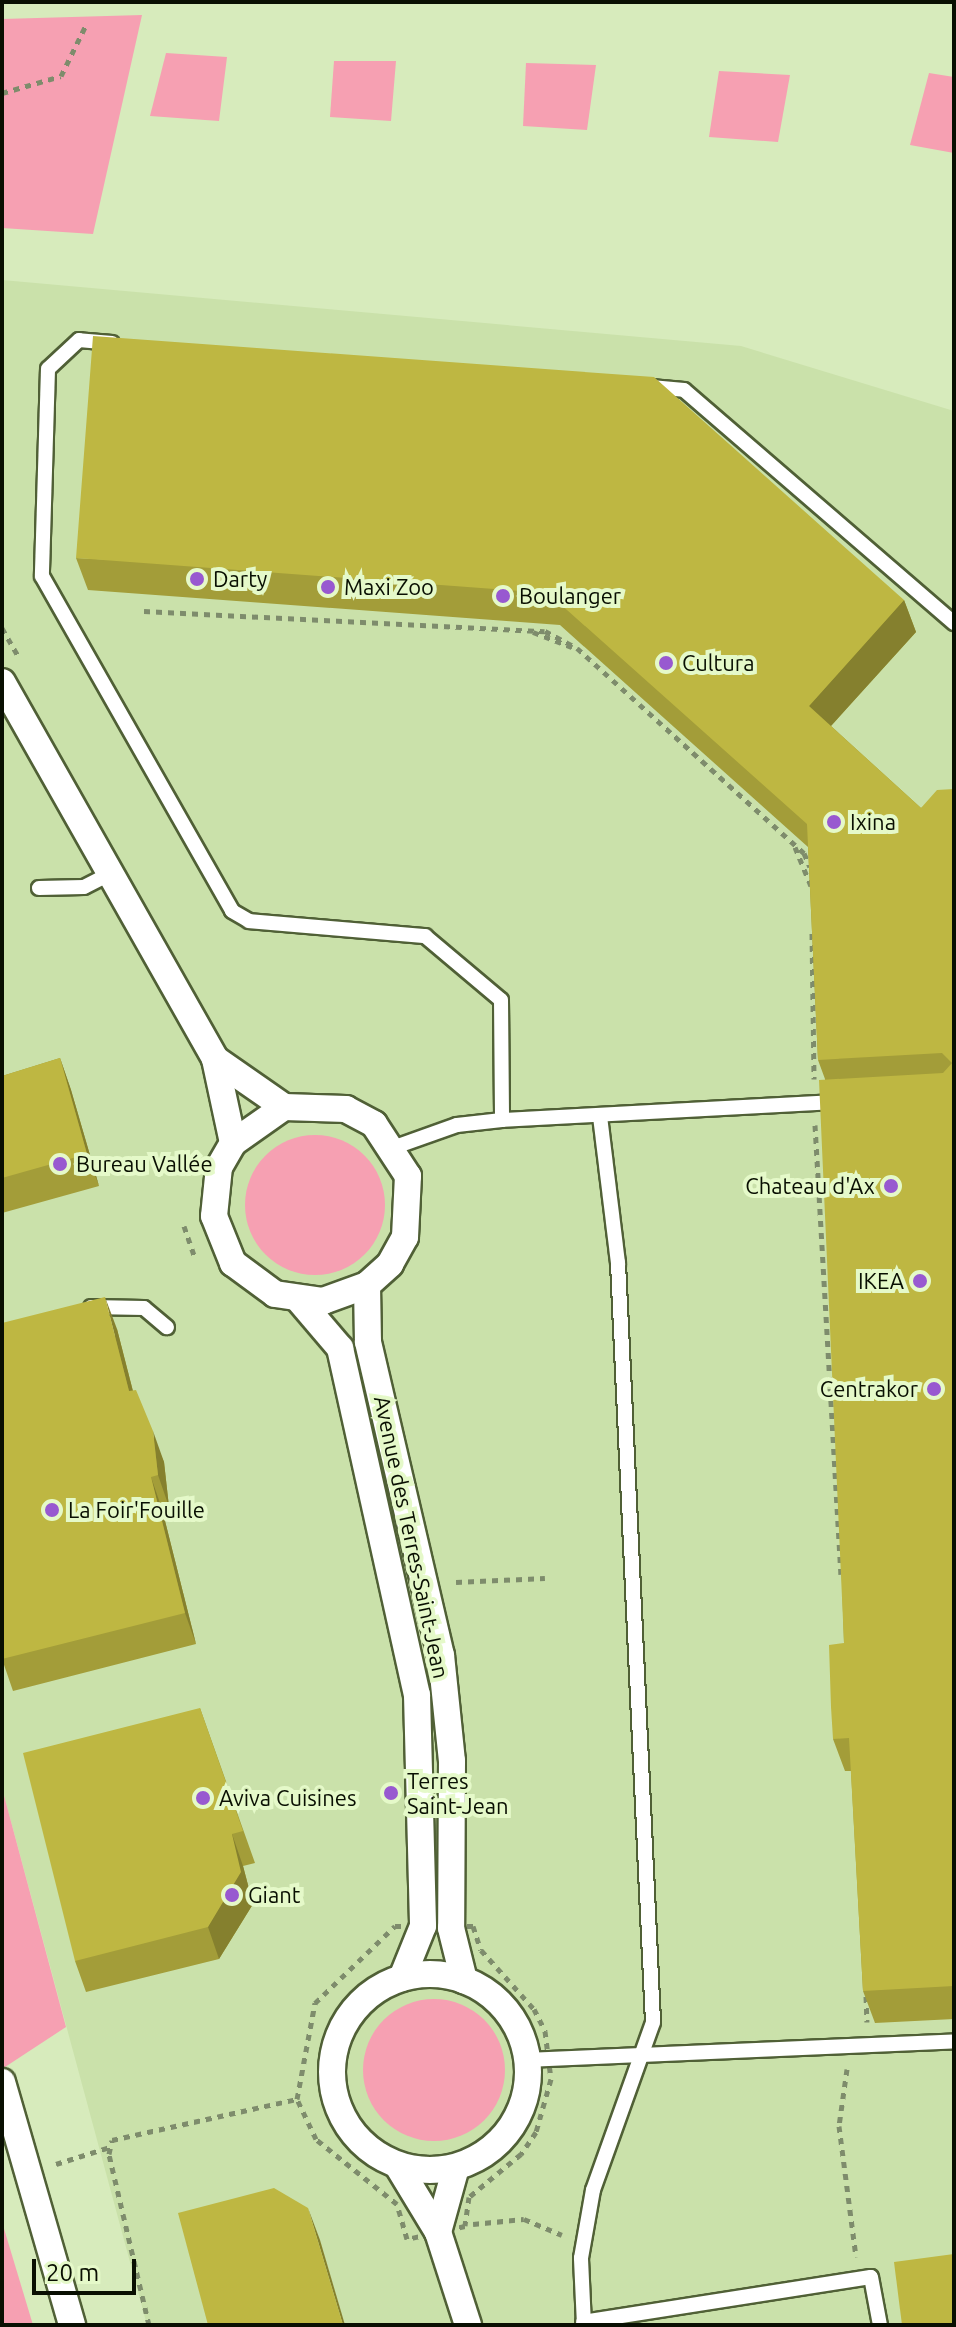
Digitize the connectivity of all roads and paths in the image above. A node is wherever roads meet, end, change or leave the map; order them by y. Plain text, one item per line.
1 (85, 27) dead end
2 (2, 93) edge
3 (127, 344) edge
4 (636, 386) edge
5 (144, 611) dead end
6 (954, 623) edge
7 (2, 628) edge
8 (25, 668) dead end
9 (2, 682) edge
10 (109, 874) junction
11 (39, 888) dead end
12 (812, 903) edge
13 (812, 918) edge
14 (215, 1059) junction
15 (861, 1100) edge
16 (814, 1103) junction
17 (284, 1107) junction
18 (600, 1117) junction
19 (502, 1120) junction
20 (233, 1143) junction
21 (395, 1147) junction
22 (817, 1148) edge
23 (183, 1211) dead end
24 (202, 1267) dead end
25 (367, 1285) junction
26 (300, 1301) junction
27 (76, 1310) edge
28 (167, 1327) dead end
29 (545, 1578) dead end
30 (451, 1582) dead end
31 (842, 1589) edge
32 (423, 1926) junction
33 (451, 1928) junction
34 (402, 1978) junction
35 (464, 1980) junction
36 (865, 1982) edge
37 (954, 2041) edge
38 (869, 2045) junction
39 (829, 2047) junction
40 (644, 2053) junction
41 (538, 2059) junction
42 (2, 2082) edge
43 (297, 2099) junction
44 (110, 2147) junction
45 (398, 2166) junction
46 (456, 2167) junction
47 (28, 2173) junction
48 (465, 2226) junction
49 (438, 2232) junction
50 (584, 2244) junction
51 (865, 2278) junction
52 (584, 2323) edge
53 (72, 2325) edge
54 (149, 2325) edge
55 (468, 2325) edge
56 (880, 2325) edge

1 - 2 path
3 - 19 lane
4 - 6 lane
5 - 12 path
7 - 8 path
9 - 10 street
10 - 11 lane
10 - 14 street
13 - 16 path
14 - 17 street
14 - 20 street
15 - 16 lane
16 - 18 lane
17 - 20 street
17 - 21 street
18 - 19 lane
18 - 40 lane
19 - 21 lane
20 - 26 street
21 - 25 street
22 - 31 path
23 - 24 path
25 - 26 street
25 - 33 street, Avenue des Terres-Saint-Jean
26 - 32 street, Avenue des Terres-Saint-Jean
27 - 28 lane
29 - 30 path
32 - 33 path
32 - 34 street, Avenue des Terres-Saint-Jean
32 - 43 path
33 - 35 street, Avenue des Terres-Saint-Jean
33 - 41 path
34 - 35 street
34 - 45 street
35 - 41 street
36 - 38 path
37 - 38 lane
38 - 39 lane
39 - 40 lane
39 - 51 path
40 - 41 lane
40 - 50 lane
41 - 46 street
41 - 48 path
42 - 47 street
43 - 44 path
43 - 49 path
44 - 47 path
44 - 54 path
45 - 46 street
45 - 49 street
46 - 49 street
47 - 53 street
48 - 49 path
48 - 50 path
49 - 55 street
50 - 52 lane
51 - 52 lane
51 - 56 lane

